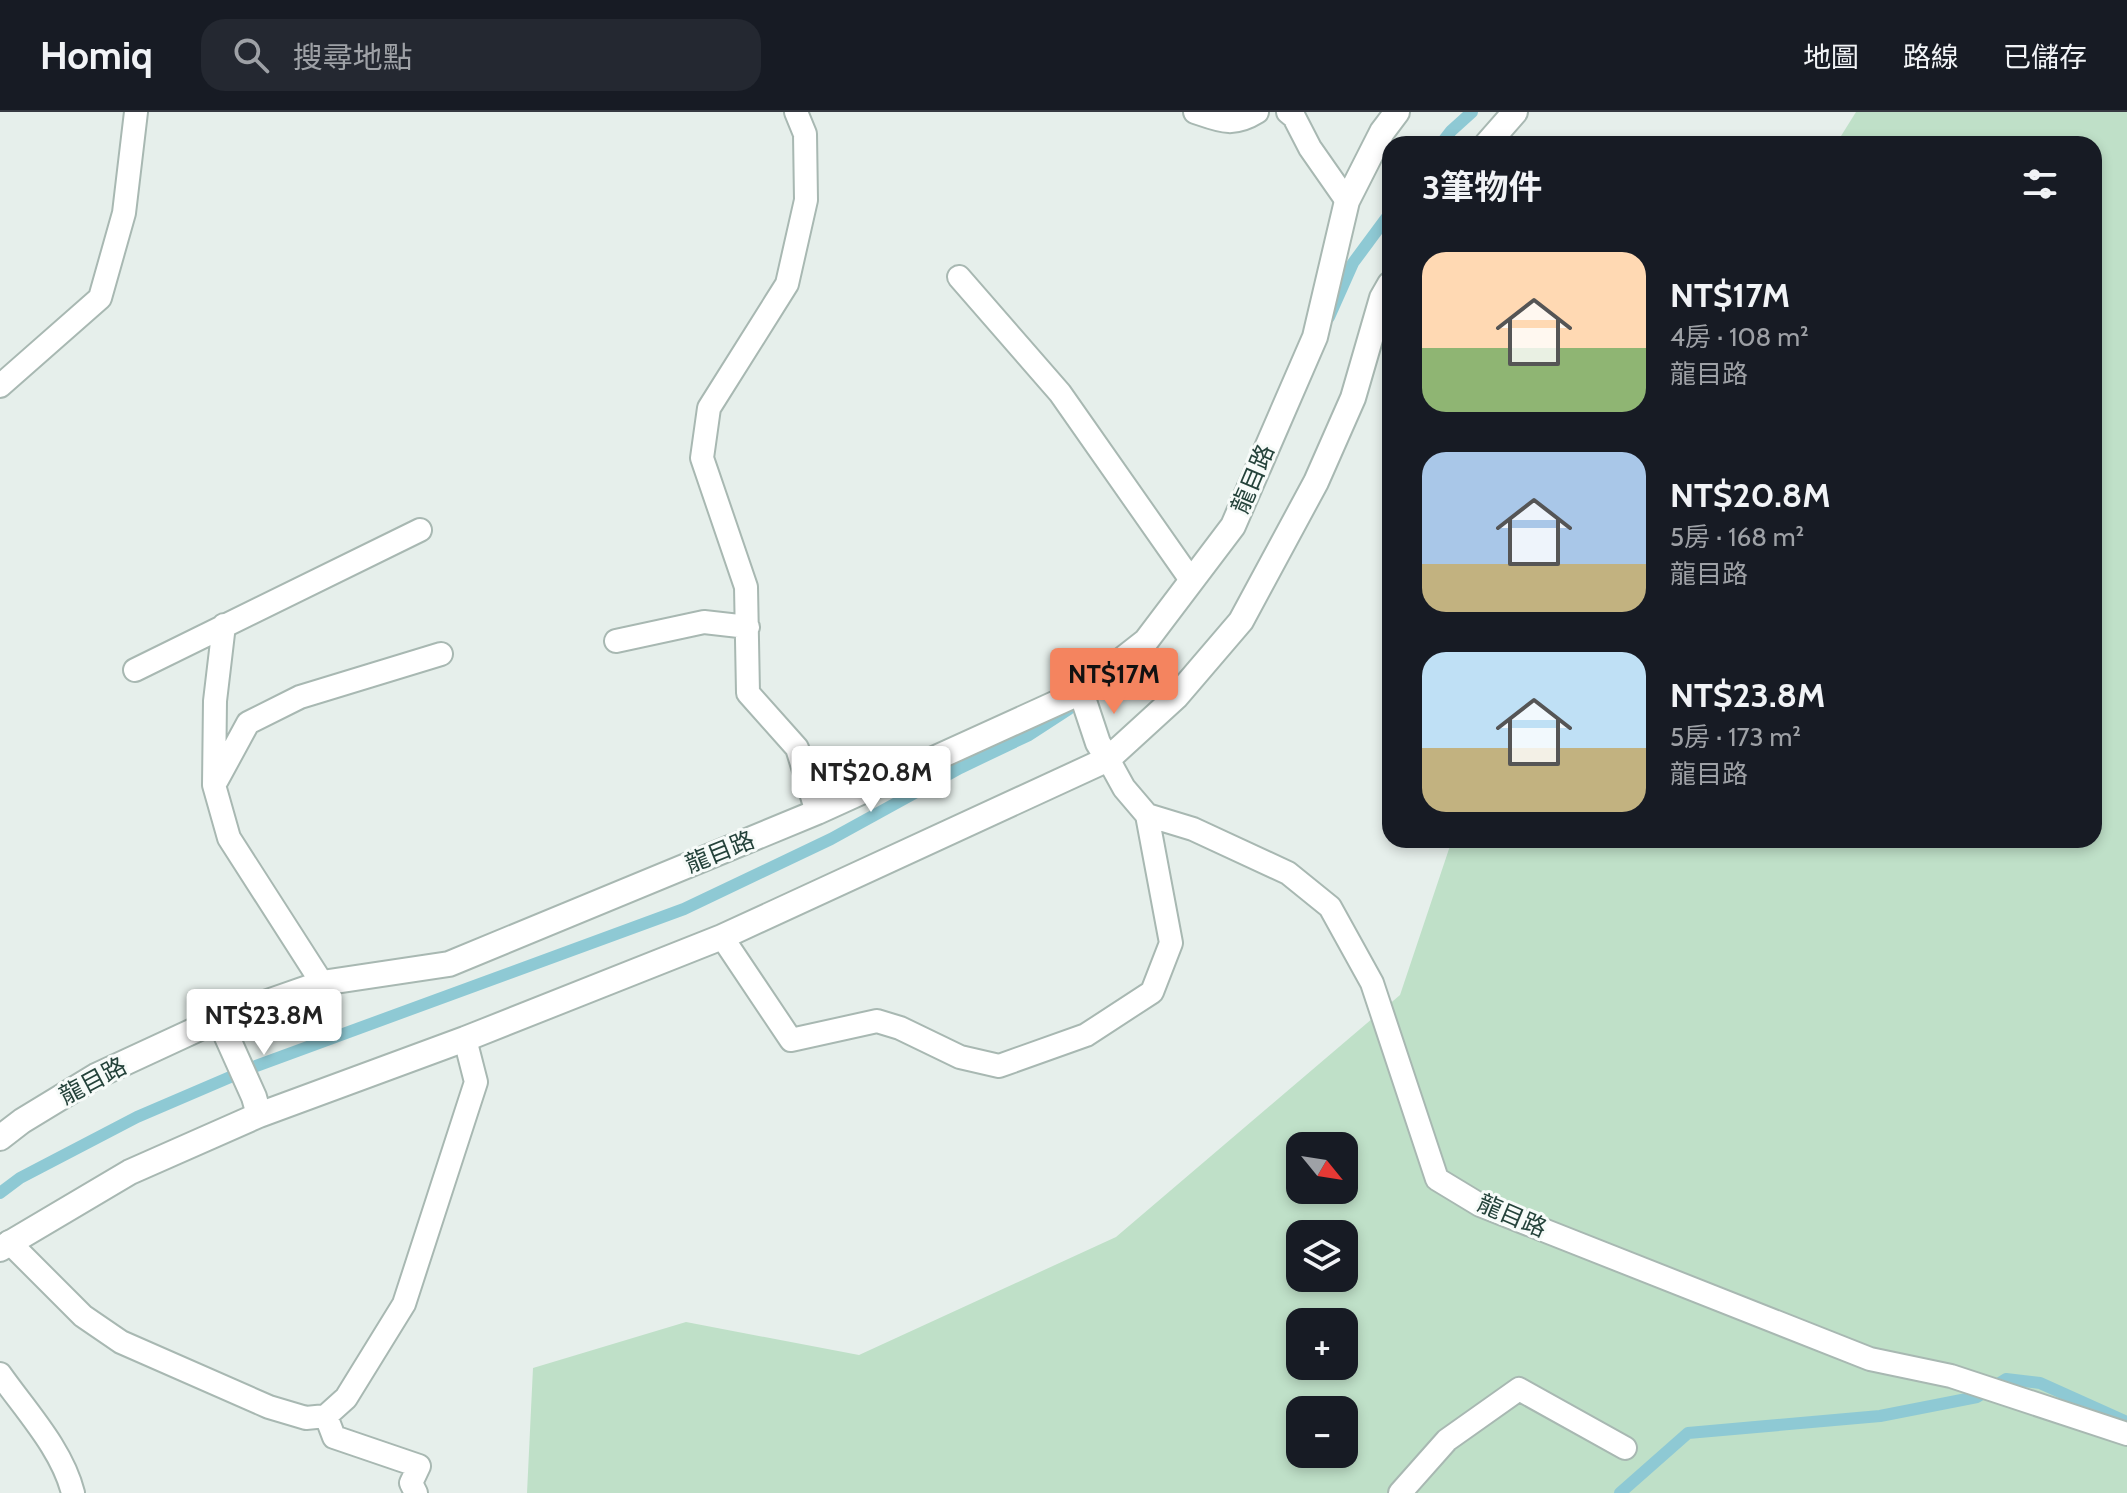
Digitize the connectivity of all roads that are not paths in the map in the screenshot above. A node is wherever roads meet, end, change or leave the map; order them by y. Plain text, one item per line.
1 (136, 112) edge
2 (796, 112) edge
3 (1195, 112) edge
4 (1257, 112) edge
5 (1288, 112) edge
6 (1397, 112) edge
7 (1515, 112) edge
8 (1494, 136) edge
9 (1347, 201) junction
10 (959, 277) dead end
11 (1382, 298) edge
12 (0, 386) edge
13 (420, 530) dead end
14 (1191, 580) junction
15 (224, 625) junction
16 (748, 627) junction
17 (616, 641) dead end
18 (441, 654) dead end
19 (135, 670) dead end
20 (1083, 697) junction
21 (1103, 751) junction
22 (214, 785) junction
23 (817, 812) junction
24 (1147, 815) junction
25 (722, 937) junction
26 (322, 983) junction
27 (224, 1027) junction
28 (465, 1039) junction
29 (257, 1106) junction
30 (0, 1138) edge
31 (5, 1246) edge
32 (0, 1374) edge
33 (326, 1416) junction
34 (2127, 1434) edge
35 (1625, 1448) dead end
36 (73, 1493) edge
37 (416, 1493) edge
38 (1400, 1493) edge

1 - 12 lane
2 - 16 lane
3 - 4 lane
5 - 9 lane
6 - 9 street, 龍目路
7 - 8 street
9 - 14 street, 龍目路
10 - 14 lane
11 - 21 street
13 - 15 lane
14 - 20 street, 龍目路
15 - 19 lane
15 - 22 lane
16 - 17 lane
16 - 23 lane
18 - 22 lane
20 - 21 street
20 - 23 street, 龍目路
21 - 24 lane
21 - 25 street
22 - 26 lane
23 - 26 street, 龍目路
24 - 25 lane
24 - 34 lane, 龍目路
25 - 28 street
26 - 27 street, 龍目路
27 - 29 street
27 - 30 street, 龍目路
28 - 29 street
28 - 33 lane
29 - 31 street
31 - 33 lane
32 - 36 lane
33 - 37 lane
35 - 38 lane

